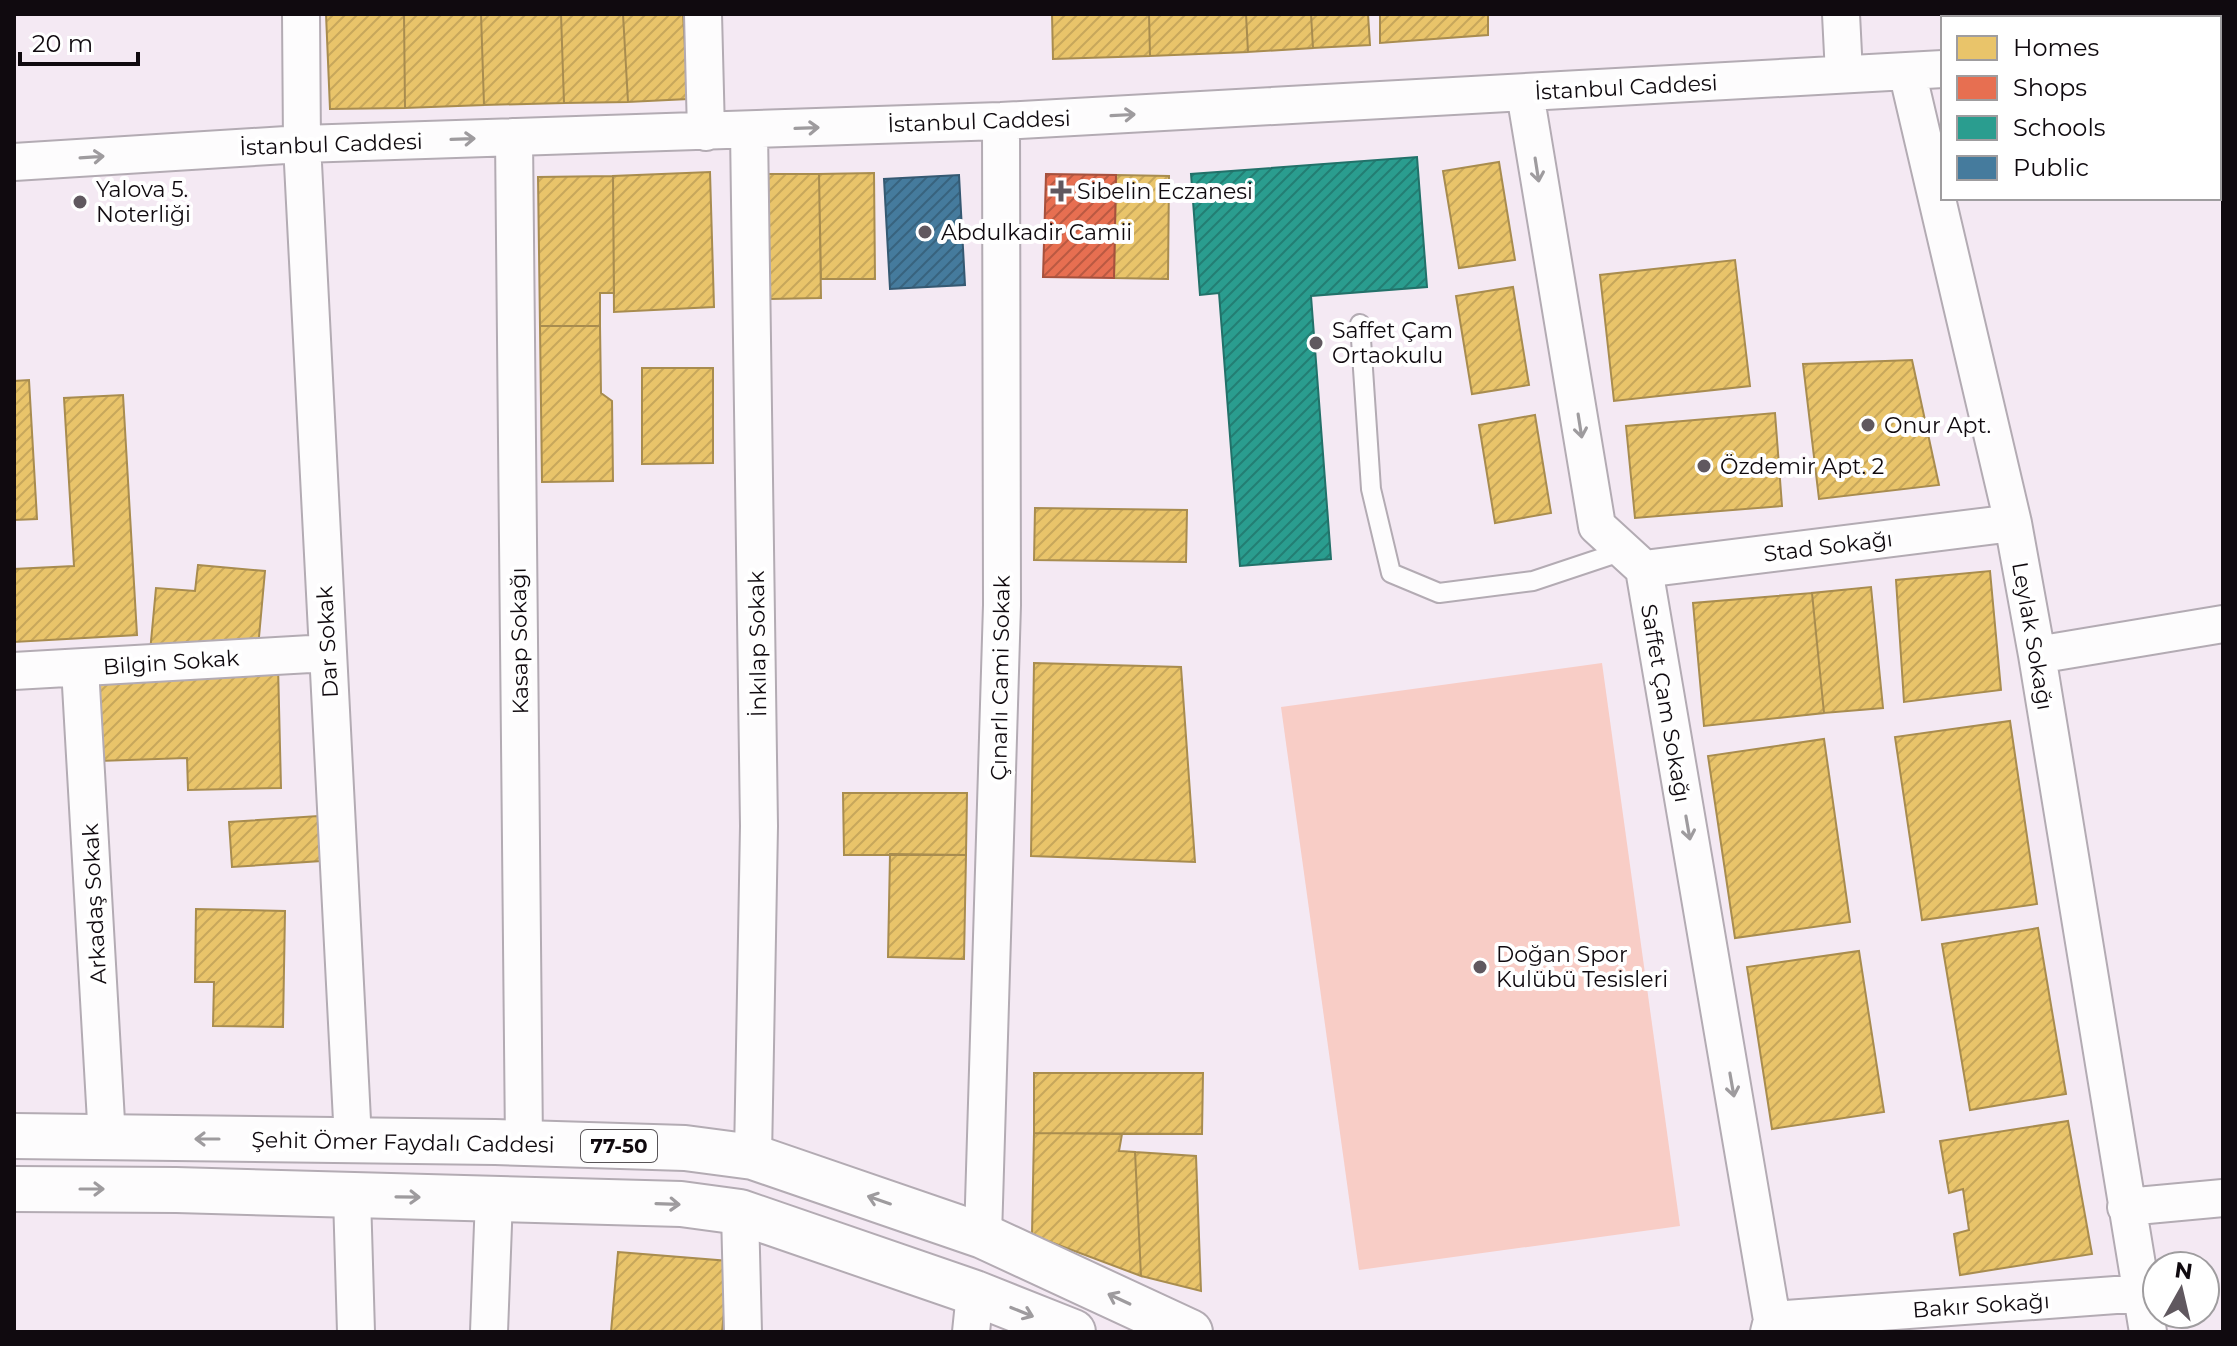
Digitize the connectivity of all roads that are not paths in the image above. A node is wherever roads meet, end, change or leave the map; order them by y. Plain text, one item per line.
1 (301, 14) edge
2 (703, 14) edge
3 (1841, 14) edge
4 (1941, 69) edge
5 (1907, 71) junction
6 (1844, 74) junction
7 (1525, 93) junction
8 (1001, 121) junction
9 (749, 131) junction
10 (706, 132) junction
11 (514, 137) junction
12 (302, 144) junction
13 (14, 162) edge
14 (1360, 324) dead end
15 (2013, 523) junction
16 (1634, 560) junction
17 (2223, 624) edge
18 (328, 653) junction
19 (2037, 655) junction
20 (80, 668) junction
21 (14, 671) edge
22 (14, 1136) edge
23 (107, 1139) junction
24 (353, 1140) junction
25 (524, 1144) junction
26 (753, 1157) junction
27 (14, 1189) edge
28 (352, 1196) junction
29 (494, 1198) junction
30 (2223, 1198) edge
31 (2126, 1207) junction
32 (740, 1212) junction
33 (983, 1236) junction
34 (2141, 1283) edge
35 (2141, 1293) edge
36 (973, 1312) edge
37 (1770, 1326) edge
38 (356, 1332) edge
39 (489, 1332) edge
40 (743, 1332) edge
41 (1073, 1332) edge
42 (1190, 1332) edge

1 - 12 street, Dar Sokak
2 - 10 street
3 - 6 street
4 - 5 street, İstanbul Caddesi
5 - 6 street, İstanbul Caddesi
5 - 15 street, Leylak Sokağı
6 - 7 street, İstanbul Caddesi
8 -> 7 street, İstanbul Caddesi
7 -> 16 street
9 -> 8 street, İstanbul Caddesi
8 - 33 street, Çınarlı Cami Sokak
9 - 10 street, İstanbul Caddesi
9 - 26 street, İnkılap Sokak
10 - 11 street, İstanbul Caddesi
12 -> 11 street, İstanbul Caddesi
11 - 25 street, Kasap Sokağı
13 -> 12 street, İstanbul Caddesi
12 - 18 street, Dar Sokak
14 - 16 lane
15 - 16 street, Stad Sokağı
15 - 19 street, Leylak Sokağı
16 -> 37 street, Saffet Çam Sokağı
17 - 19 street
18 - 20 street, Bilgin Sokak
18 - 24 street, Dar Sokak
19 - 31 street, Leylak Sokağı
20 - 21 street, Bilgin Sokak
20 - 23 street, Arkadaş Sokak
22 - 23 main road, Şehit Ömer Faydalı Caddesi / 77-50
24 -> 23 main road, Şehit Ömer Faydalı Caddesi / 77-50
24 - 25 main road, Şehit Ömer Faydalı Caddesi / 77-50
25 - 26 main road, Şehit Ömer Faydalı Caddesi / 77-50
33 -> 26 main road, Şehit Ömer Faydalı Caddesi / 77-50
27 -> 28 main road
28 -> 29 main road
28 - 38 street
29 -> 32 main road
29 - 39 street
30 - 31 street
31 - 34 street, Leylak Sokağı
32 - 36 main road
32 - 40 street
42 -> 33 main road, Şehit Ömer Faydalı Caddesi / 77-50
35 - 37 street, Bakır Sokağı
36 -> 41 main road

